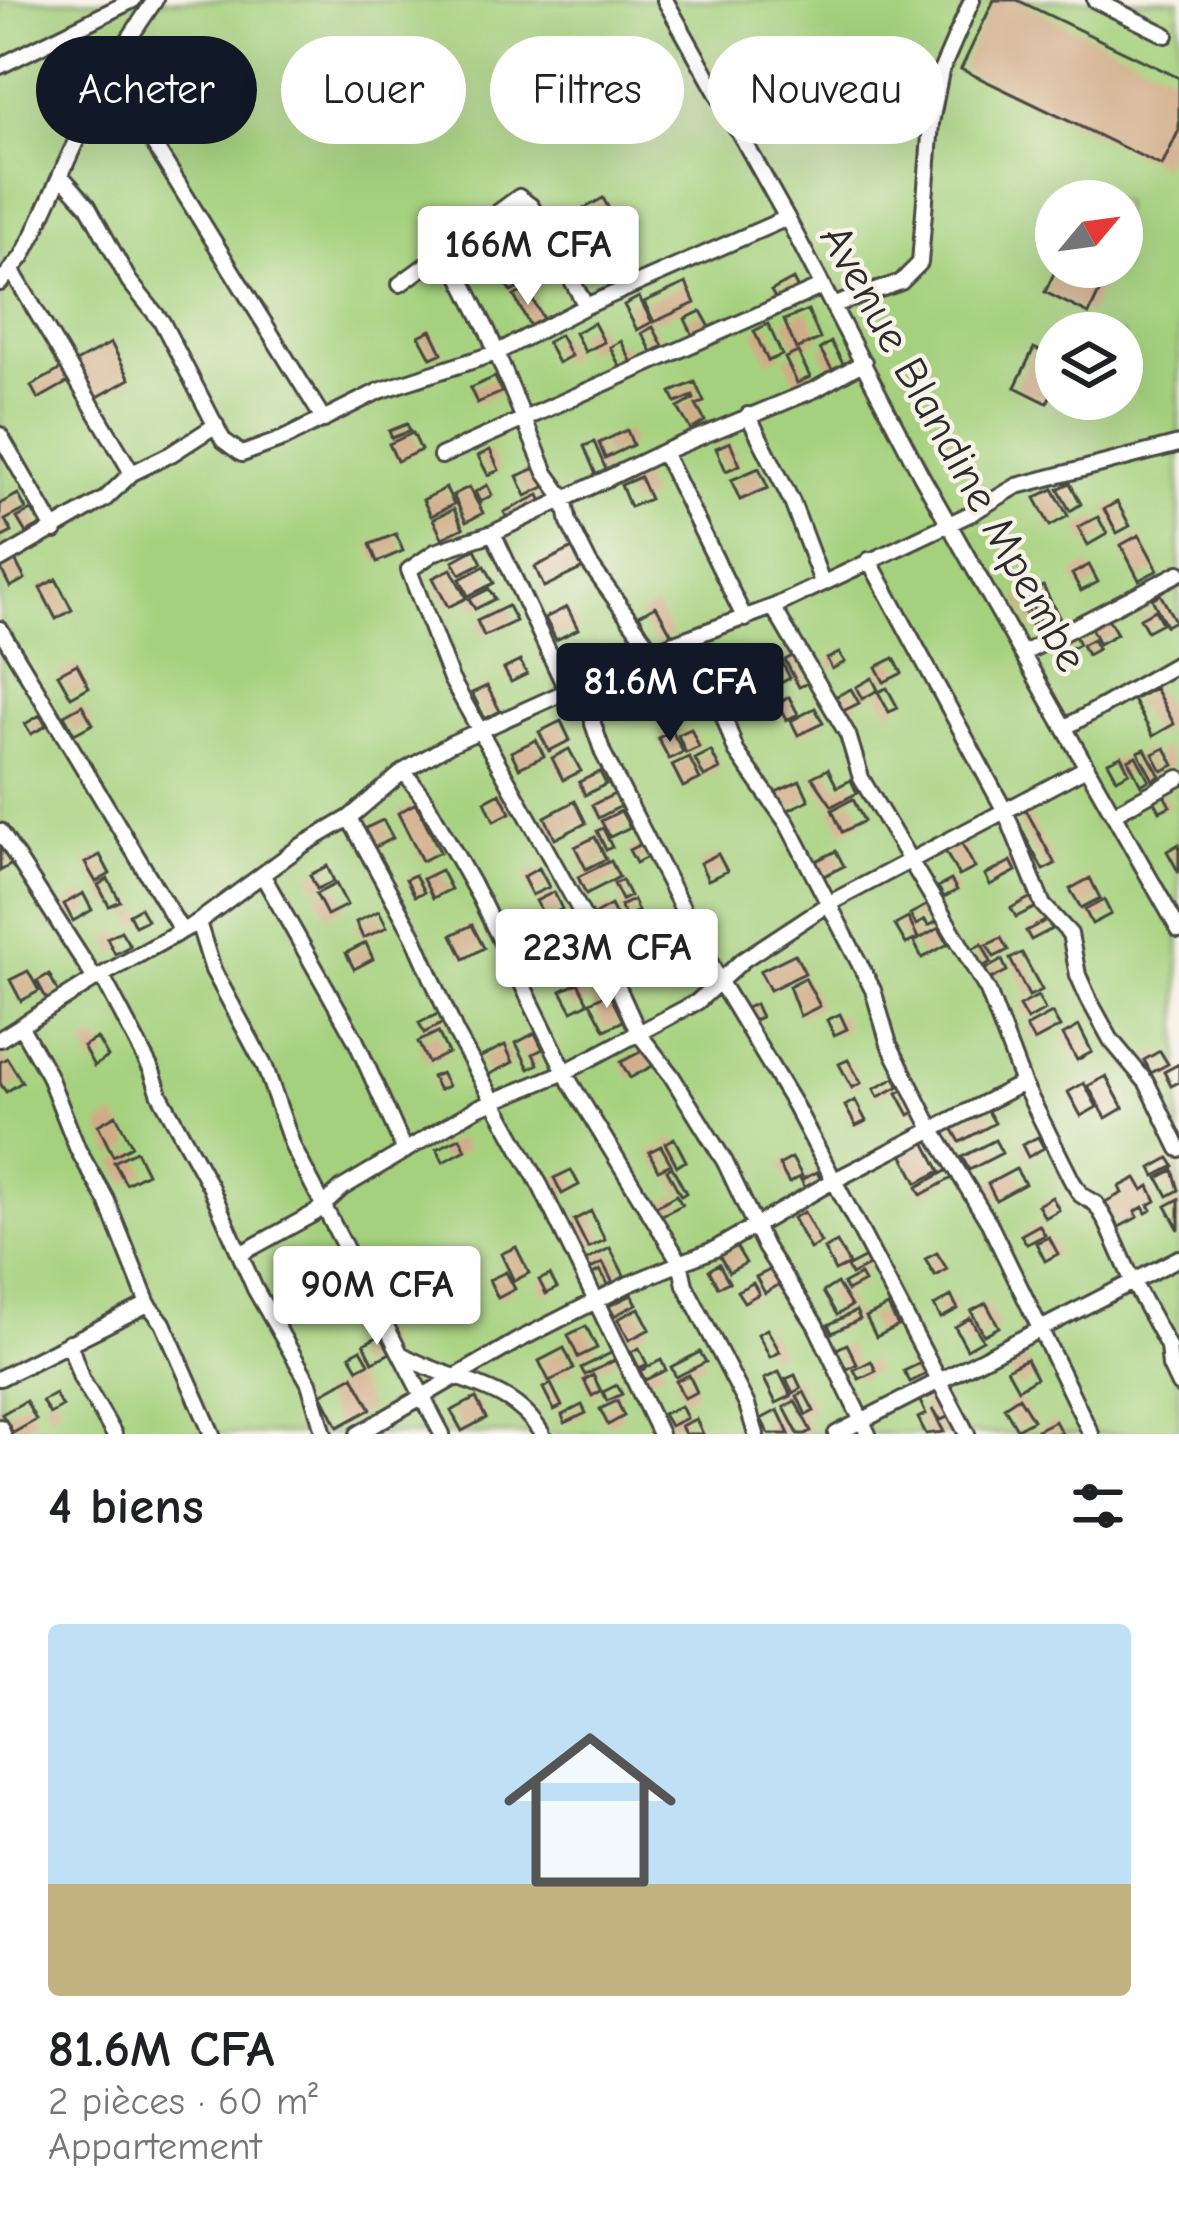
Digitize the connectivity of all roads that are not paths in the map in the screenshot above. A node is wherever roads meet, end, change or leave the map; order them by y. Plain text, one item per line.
1 (133, 0) edge
2 (155, 0) edge
3 (664, 0) edge
4 (972, 0) edge
5 (1095, 0) edge
6 (1166, 35) dead end
7 (131, 36) edge
8 (0, 66) edge
9 (76, 144) edge
10 (154, 144) edge
11 (62, 177) junction
12 (787, 218) junction
13 (447, 250) junction
14 (6, 277) edge
15 (400, 284) dead end
16 (823, 286) junction
17 (833, 305) junction
18 (586, 306) junction
19 (496, 352) junction
20 (864, 362) junction
21 (748, 415) junction
22 (522, 417) junction
23 (324, 420) junction
24 (216, 424) junction
25 (0, 436) edge
26 (1179, 443) edge
27 (664, 452) junction
28 (441, 456) dead end
29 (132, 473) junction
30 (564, 498) junction
31 (950, 523) junction
32 (55, 531) junction
33 (493, 533) junction
34 (0, 560) edge
35 (869, 560) junction
36 (1179, 573) edge
37 (821, 582) junction
38 (773, 607) junction
39 (745, 619) junction
40 (0, 629) edge
41 (684, 640) junction
42 (654, 653) junction
43 (1024, 653) junction
44 (1179, 663) edge
45 (591, 678) junction
46 (566, 689) junction
47 (1066, 728) junction
48 (479, 729) junction
49 (1086, 768) junction
50 (404, 770) junction
51 (1179, 778) edge
52 (1006, 813) junction
53 (1113, 814) junction
54 (349, 818) junction
55 (0, 831) edge
56 (907, 861) junction
57 (262, 876) junction
58 (1179, 895) edge
59 (828, 904) junction
60 (1163, 904) junction
61 (198, 922) junction
62 (181, 930) junction
63 (1179, 930) edge
64 (98, 978) junction
65 (720, 982) junction
66 (22, 1027) junction
67 (639, 1034) junction
68 (0, 1039) edge
69 (565, 1072) junction
70 (1023, 1083) junction
71 (494, 1100) junction
72 (932, 1129) junction
73 (1179, 1149) edge
74 (404, 1150) junction
75 (833, 1181) junction
76 (323, 1204) junction
77 (756, 1225) junction
78 (240, 1254) junction
79 (1179, 1258) edge
80 (680, 1262) junction
81 (1132, 1282) junction
82 (598, 1301) junction
83 (148, 1304) junction
84 (1041, 1326) junction
85 (69, 1342) junction
86 (401, 1354) junction
87 (0, 1378) edge
88 (459, 1378) junction
89 (939, 1384) junction
90 (1179, 1385) edge
91 (421, 1400) junction
92 (865, 1428) edge
93 (114, 1434) edge
94 (212, 1434) edge
95 (324, 1434) edge
96 (358, 1434) edge
97 (442, 1434) edge
98 (542, 1434) edge
99 (660, 1434) edge
100 (756, 1434) edge
101 (836, 1434) edge
102 (968, 1434) edge
103 (1091, 1434) edge

1 - 8 street
2 - 7 street
3 - 12 street, Avenue Blandine Mpembe
4 - 17 street
5 - 6 street
9 - 11 street
10 - 23 street
11 - 14 street
11 - 24 street
12 - 16 street, Avenue Blandine Mpembe
12 - 18 street
13 - 15 street
13 - 18 street
13 - 19 street
14 - 29 street
16 - 17 street, Avenue Blandine Mpembe
16 - 22 street
17 - 20 street, Avenue Blandine Mpembe
18 - 19 street
19 - 22 street
19 - 23 street
20 - 21 street
20 - 31 street, Avenue Blandine Mpembe
21 - 27 street
21 - 37 street
22 - 28 street
22 - 30 street
23 - 24 street
24 - 29 street
25 - 32 street
26 - 31 street
27 - 30 street
27 - 39 street
29 - 32 street
30 - 33 street
30 - 42 street
31 - 35 street
31 - 43 street, Avenue Blandine Mpembe
32 - 34 street
33 - 46 street
33 - 48 street
35 - 37 street
35 - 52 street
36 - 43 street
37 - 38 street
38 - 39 street
38 - 56 street
39 - 41 street
40 - 62 street
41 - 42 street
41 - 59 street
42 - 45 street
43 - 47 street, Avenue Blandine Mpembe
44 - 47 street
45 - 46 street
45 - 65 street
46 - 48 street
47 - 49 street, Avenue Blandine Mpembe
48 - 50 street
48 - 67 street
49 - 52 street
49 - 53 street, Avenue Blandine Mpembe
50 - 54 street
50 - 69 street
51 - 53 street
52 - 56 street
52 - 73 street
53 - 60 street, Avenue Blandine Mpembe
54 - 57 street
54 - 71 street
55 - 64 street
56 - 59 street
56 - 70 street
57 - 61 street
57 - 74 street
58 - 60 street
59 - 65 street
59 - 72 street
60 - 63 street, Avenue Blandine Mpembe
61 - 62 street
61 - 76 street
62 - 64 street
64 - 66 street
64 - 78 street
65 - 67 street
65 - 75 street
66 - 68 street
66 - 83 street
67 - 69 street
67 - 77 street
69 - 71 street
69 - 80 street
70 - 72 street
70 - 81 street
71 - 74 street
71 - 82 street
72 - 75 street
72 - 84 street
74 - 76 street
75 - 77 street
75 - 89 street
76 - 78 street
76 - 86 street
77 - 80 street
77 - 92 street
78 - 95 street
79 - 81 street
80 - 82 street
80 - 100 street
81 - 84 street
81 - 90 street
82 - 88 street
82 - 99 street
83 - 85 street
83 - 94 street
84 - 89 street
84 - 103 street
85 - 87 street
85 - 93 street
86 - 88 street
86 - 91 street
88 - 91 street
88 - 98 street
89 - 92 street
89 - 102 street
91 - 96 street
91 - 97 street
92 - 101 street

